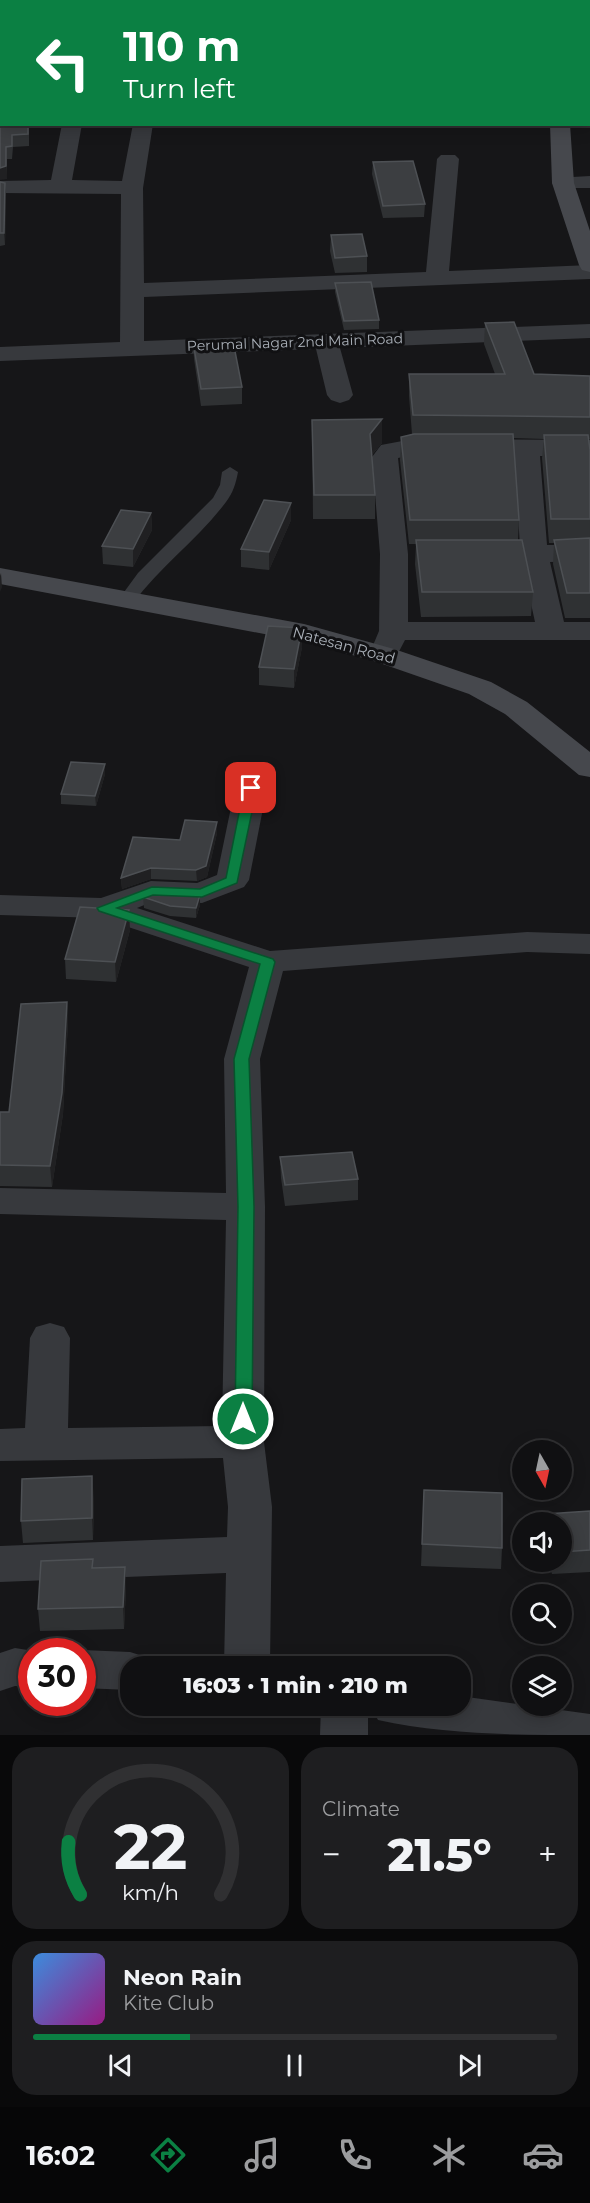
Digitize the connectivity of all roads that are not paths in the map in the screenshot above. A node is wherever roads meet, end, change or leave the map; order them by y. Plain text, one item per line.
1 (72, 126) edge
2 (143, 126) edge
3 (561, 126) edge
4 (448, 159) dead end
5 (590, 182) edge
6 (563, 183) junction
7 (60, 186) junction
8 (0, 187) edge
9 (132, 188) junction
10 (590, 264) edge
11 (437, 276) junction
12 (130, 291) junction
13 (590, 331) edge
14 (326, 341) junction
15 (132, 349) junction
16 (0, 354) edge
17 (340, 395) dead end
18 (590, 448) edge
19 (527, 449) junction
20 (230, 472) dead end
21 (590, 553) edge
22 (488, 554) edge
23 (534, 554) junction
24 (0, 576) edge
25 (127, 599) junction
26 (551, 631) junction
27 (590, 631) edge
28 (389, 643) junction
29 (590, 768) edge
30 (251, 788) dead end
31 (0, 904) edge
32 (104, 908) junction
33 (590, 944) edge
34 (268, 962) junction
35 (0, 1201) edge
36 (246, 1207) junction
37 (50, 1338) dead end
38 (243, 1442) junction
39 (46, 1444) junction
40 (0, 1445) edge
41 (249, 1554) junction
42 (0, 1564) edge
43 (247, 1656) edge
44 (18, 1667) edge
45 (96, 1670) edge
46 (120, 1671) edge
47 (0, 1672) edge
48 (345, 1716) edge
49 (464, 1716) edge
50 (590, 1734) edge
51 (344, 1735) edge

1 - 7 street
2 - 9 street
3 - 6 street
4 - 11 street
5 - 6 street
6 - 10 street
7 - 8 street
7 - 9 street
9 - 12 street
10 - 11 street
11 - 12 street
12 - 15 street
13 - 14 street, Perumal Nagar 2nd Main Road
14 - 15 street, Perumal Nagar 2nd Main Road
14 - 17 street
15 - 16 street, Perumal Nagar 2nd Main Road
18 - 19 street
19 - 23 street
19 - 28 street
20 - 25 lane
21 - 23 street
22 - 23 street
23 - 26 street
24 - 25 street, Natesan Road
25 - 28 street, Natesan Road
26 - 27 street
26 - 28 street
28 - 29 street, Natesan Road
30 - 32 street
31 - 32 street
32 - 34 street
33 - 34 street
34 - 36 street
35 - 36 street
36 - 38 street
37 - 39 street
38 - 39 street
38 - 41 street
39 - 40 street
41 - 42 street
41 - 43 street
44 - 47 street
45 - 46 street
48 - 51 street
49 - 50 street

